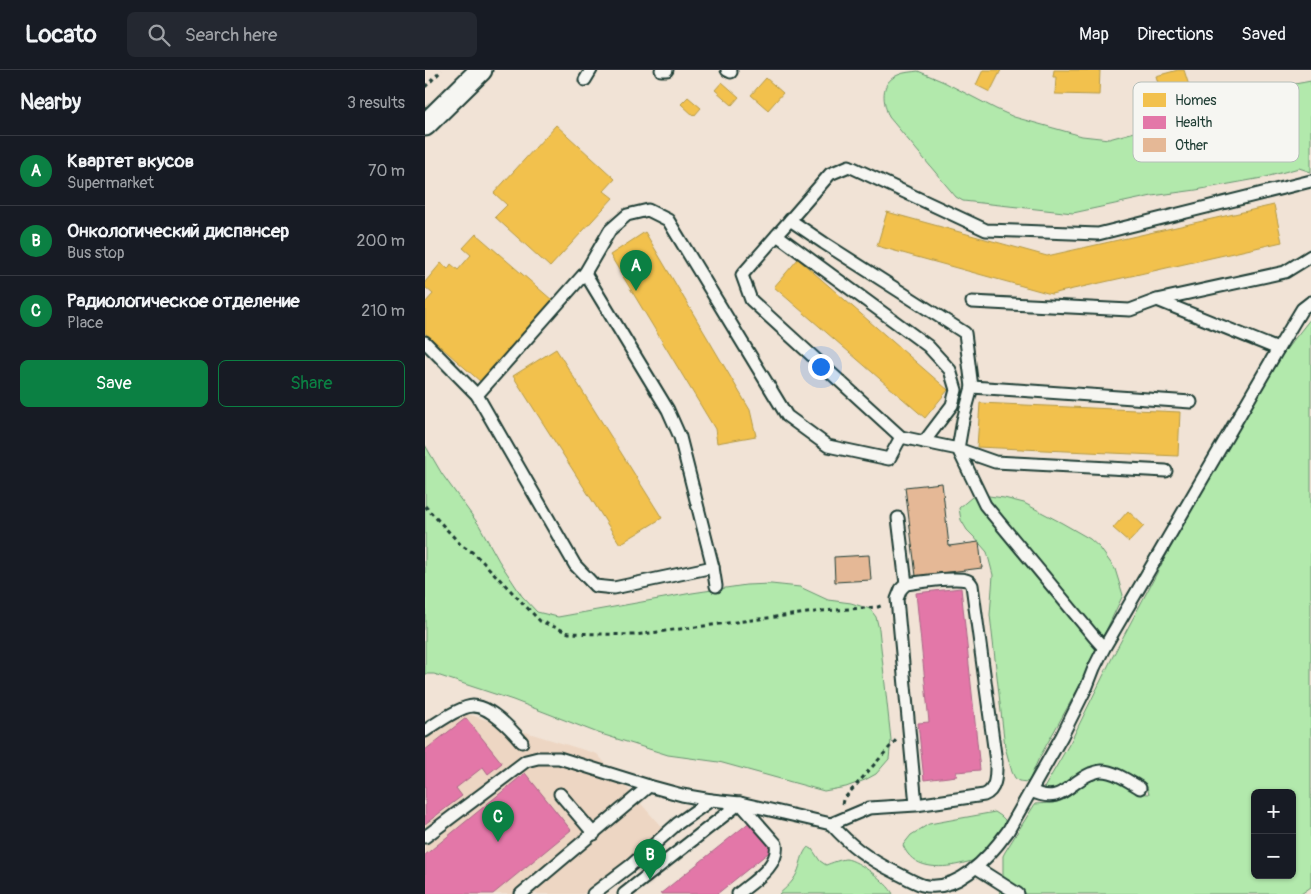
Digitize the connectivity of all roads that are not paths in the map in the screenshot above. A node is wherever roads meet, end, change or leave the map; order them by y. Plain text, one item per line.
1 (481, 70) edge
2 (661, 70) edge
3 (667, 70) edge
4 (425, 126) edge
5 (1311, 181) edge
6 (791, 220) junction
7 (777, 235) junction
8 (1311, 256) edge
9 (585, 273) junction
10 (1157, 300) junction
11 (972, 302) dead end
12 (1311, 302) edge
13 (425, 342) edge
14 (1278, 349) junction
15 (971, 387) junction
16 (477, 395) junction
17 (1191, 402) dead end
18 (901, 437) junction
19 (924, 442) junction
20 (958, 449) junction
21 (1166, 471) dead end
22 (898, 518) dead end
23 (713, 566) junction
24 (906, 584) junction
25 (715, 586) dead end
26 (1104, 648) junction
27 (425, 731) edge
28 (522, 742) dead end
29 (649, 786) junction
30 (1140, 788) dead end
31 (1031, 791) junction
32 (560, 794) dead end
33 (711, 800) junction
34 (740, 803) junction
35 (916, 805) junction
36 (831, 824) junction
37 (594, 834) junction
38 (425, 837) edge
39 (977, 868) junction
40 (521, 894) edge
41 (593, 894) edge
42 (624, 894) edge
43 (738, 894) edge
44 (1018, 894) edge

1 - 4 street
2 - 3 lane
5 - 6 lane
6 - 7 lane
6 - 15 lane
7 - 18 lane
7 - 19 lane
8 - 10 lane
9 - 16 lane
9 - 18 lane
9 - 23 lane
10 - 11 lane
10 - 14 lane
12 - 14 lane
13 - 16 lane
14 - 26 lane
15 - 17 lane
15 - 20 lane
16 - 23 lane
18 - 19 lane
19 - 20 lane
20 - 21 lane
20 - 26 lane
22 - 24 lane
23 - 25 lane
24 - 35 lane
24 - 35 lane
26 - 31 lane
27 - 28 lane
29 - 33 lane
29 - 37 lane
29 - 38 lane
30 - 31 lane
31 - 39 lane
32 - 37 lane
33 - 34 lane
33 - 41 lane
34 - 36 lane
34 - 42 lane
34 - 43 lane
35 - 36 lane
36 - 39 lane
37 - 40 lane
39 - 44 lane

